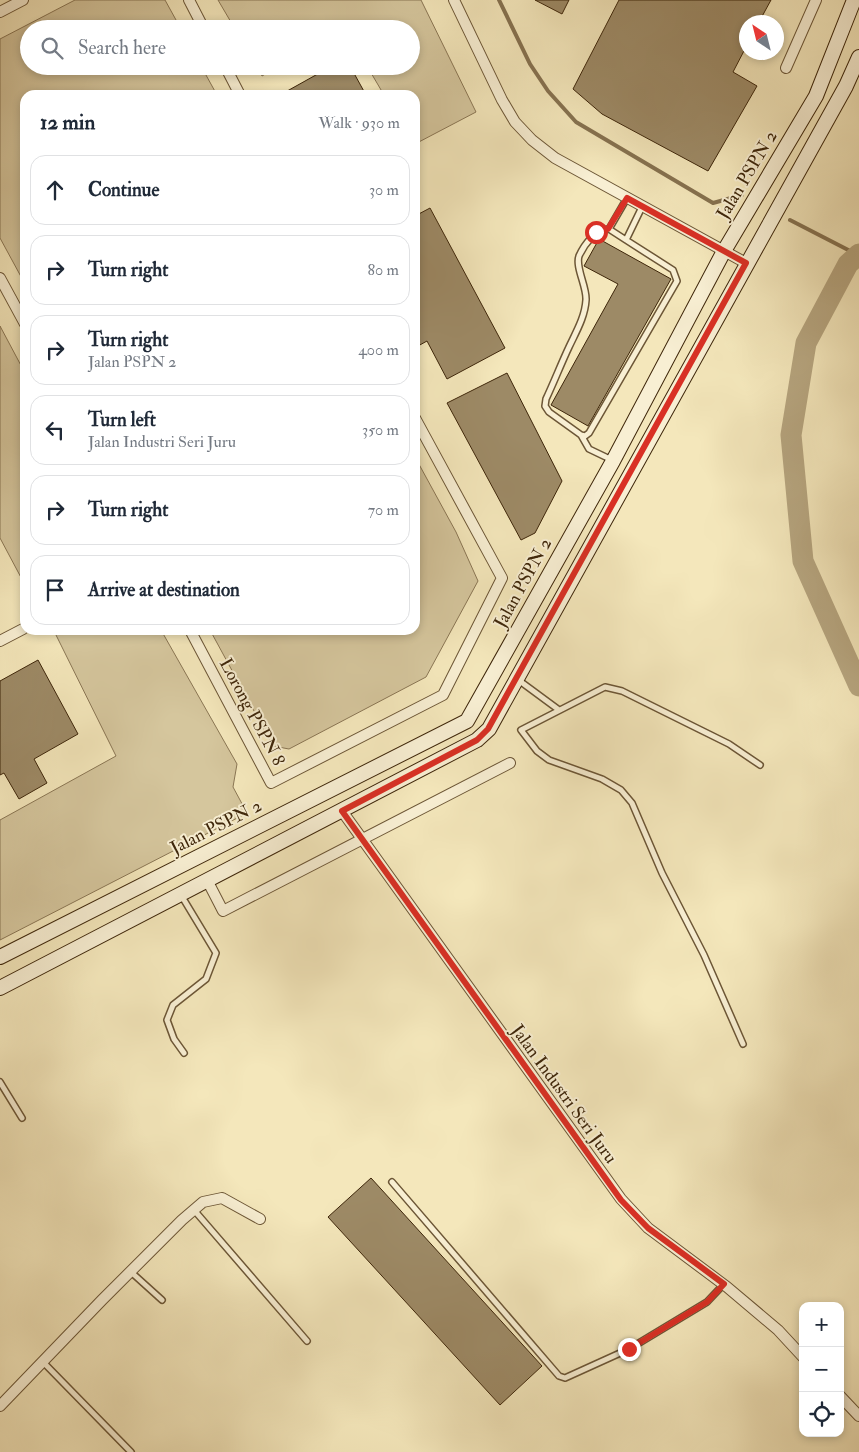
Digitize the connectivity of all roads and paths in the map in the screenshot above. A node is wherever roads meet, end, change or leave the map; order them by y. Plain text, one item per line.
1 (23, 0) edge
2 (189, 0) edge
3 (454, 0) edge
4 (816, 0) edge
5 (854, 0) edge
6 (0, 12) edge
7 (199, 20) edge
8 (859, 57) edge
9 (786, 68) dead end
10 (229, 75) edge
11 (237, 90) edge
12 (627, 198) junction
13 (642, 206) junction
14 (608, 229) junction
15 (626, 240) junction
16 (724, 251) junction
17 (746, 263) junction
18 (0, 278) edge
19 (20, 315) edge
20 (420, 427) edge
21 (581, 435) junction
22 (613, 461) junction
23 (20, 630) edge
24 (193, 635) edge
25 (0, 641) edge
26 (516, 679) junction
27 (559, 710) junction
28 (510, 763) dead end
29 (760, 765) dead end
30 (342, 811) junction
31 (361, 840) junction
32 (208, 880) junction
33 (181, 894) junction
34 (0, 957) edge
35 (0, 988) edge
36 (743, 1044) dead end
37 (184, 1053) dead end
38 (0, 1082) edge
39 (22, 1118) dead end
40 (392, 1182) dead end
41 (194, 1210) junction
42 (260, 1219) dead end
43 (130, 1272) junction
44 (724, 1284) junction
45 (162, 1300) dead end
46 (307, 1341) dead end
47 (799, 1353) edge
48 (42, 1362) junction
49 (844, 1400) edge
50 (2, 1401) edge
51 (859, 1416) edge
52 (131, 1452) edge

1 - 6 street
2 - 7 street
3 - 12 street
4 - 9 street
5 - 16 street, Jalan PSPN 2
8 - 17 street
10 - 11 street
12 - 13 street
12 - 14 lane
13 - 15 lane
13 - 16 street
14 - 15 lane
14 - 21 lane
15 - 21 lane
16 - 17 street
16 - 22 street, Jalan PSPN 2
17 - 26 street
18 - 19 street
20 - 24 street, Lorong PSPN 8
21 - 22 lane
22 - 34 street, Jalan PSPN 2
23 - 25 street
26 - 27 lane
26 - 30 street
27 - 29 lane
27 - 36 lane
28 - 31 street
30 - 31 street, Jalan Industri Seri Juru
30 - 32 street
31 - 32 street
31 - 44 street, Jalan Industri Seri Juru
32 - 33 street
33 - 35 street
33 - 37 lane
38 - 39 lane
40 - 44 lane
41 - 42 street
41 - 43 street
41 - 46 lane
43 - 45 lane
43 - 48 street
44 - 47 street, Jalan Industri Seri Juru
48 - 50 street
48 - 52 lane
49 - 51 street

